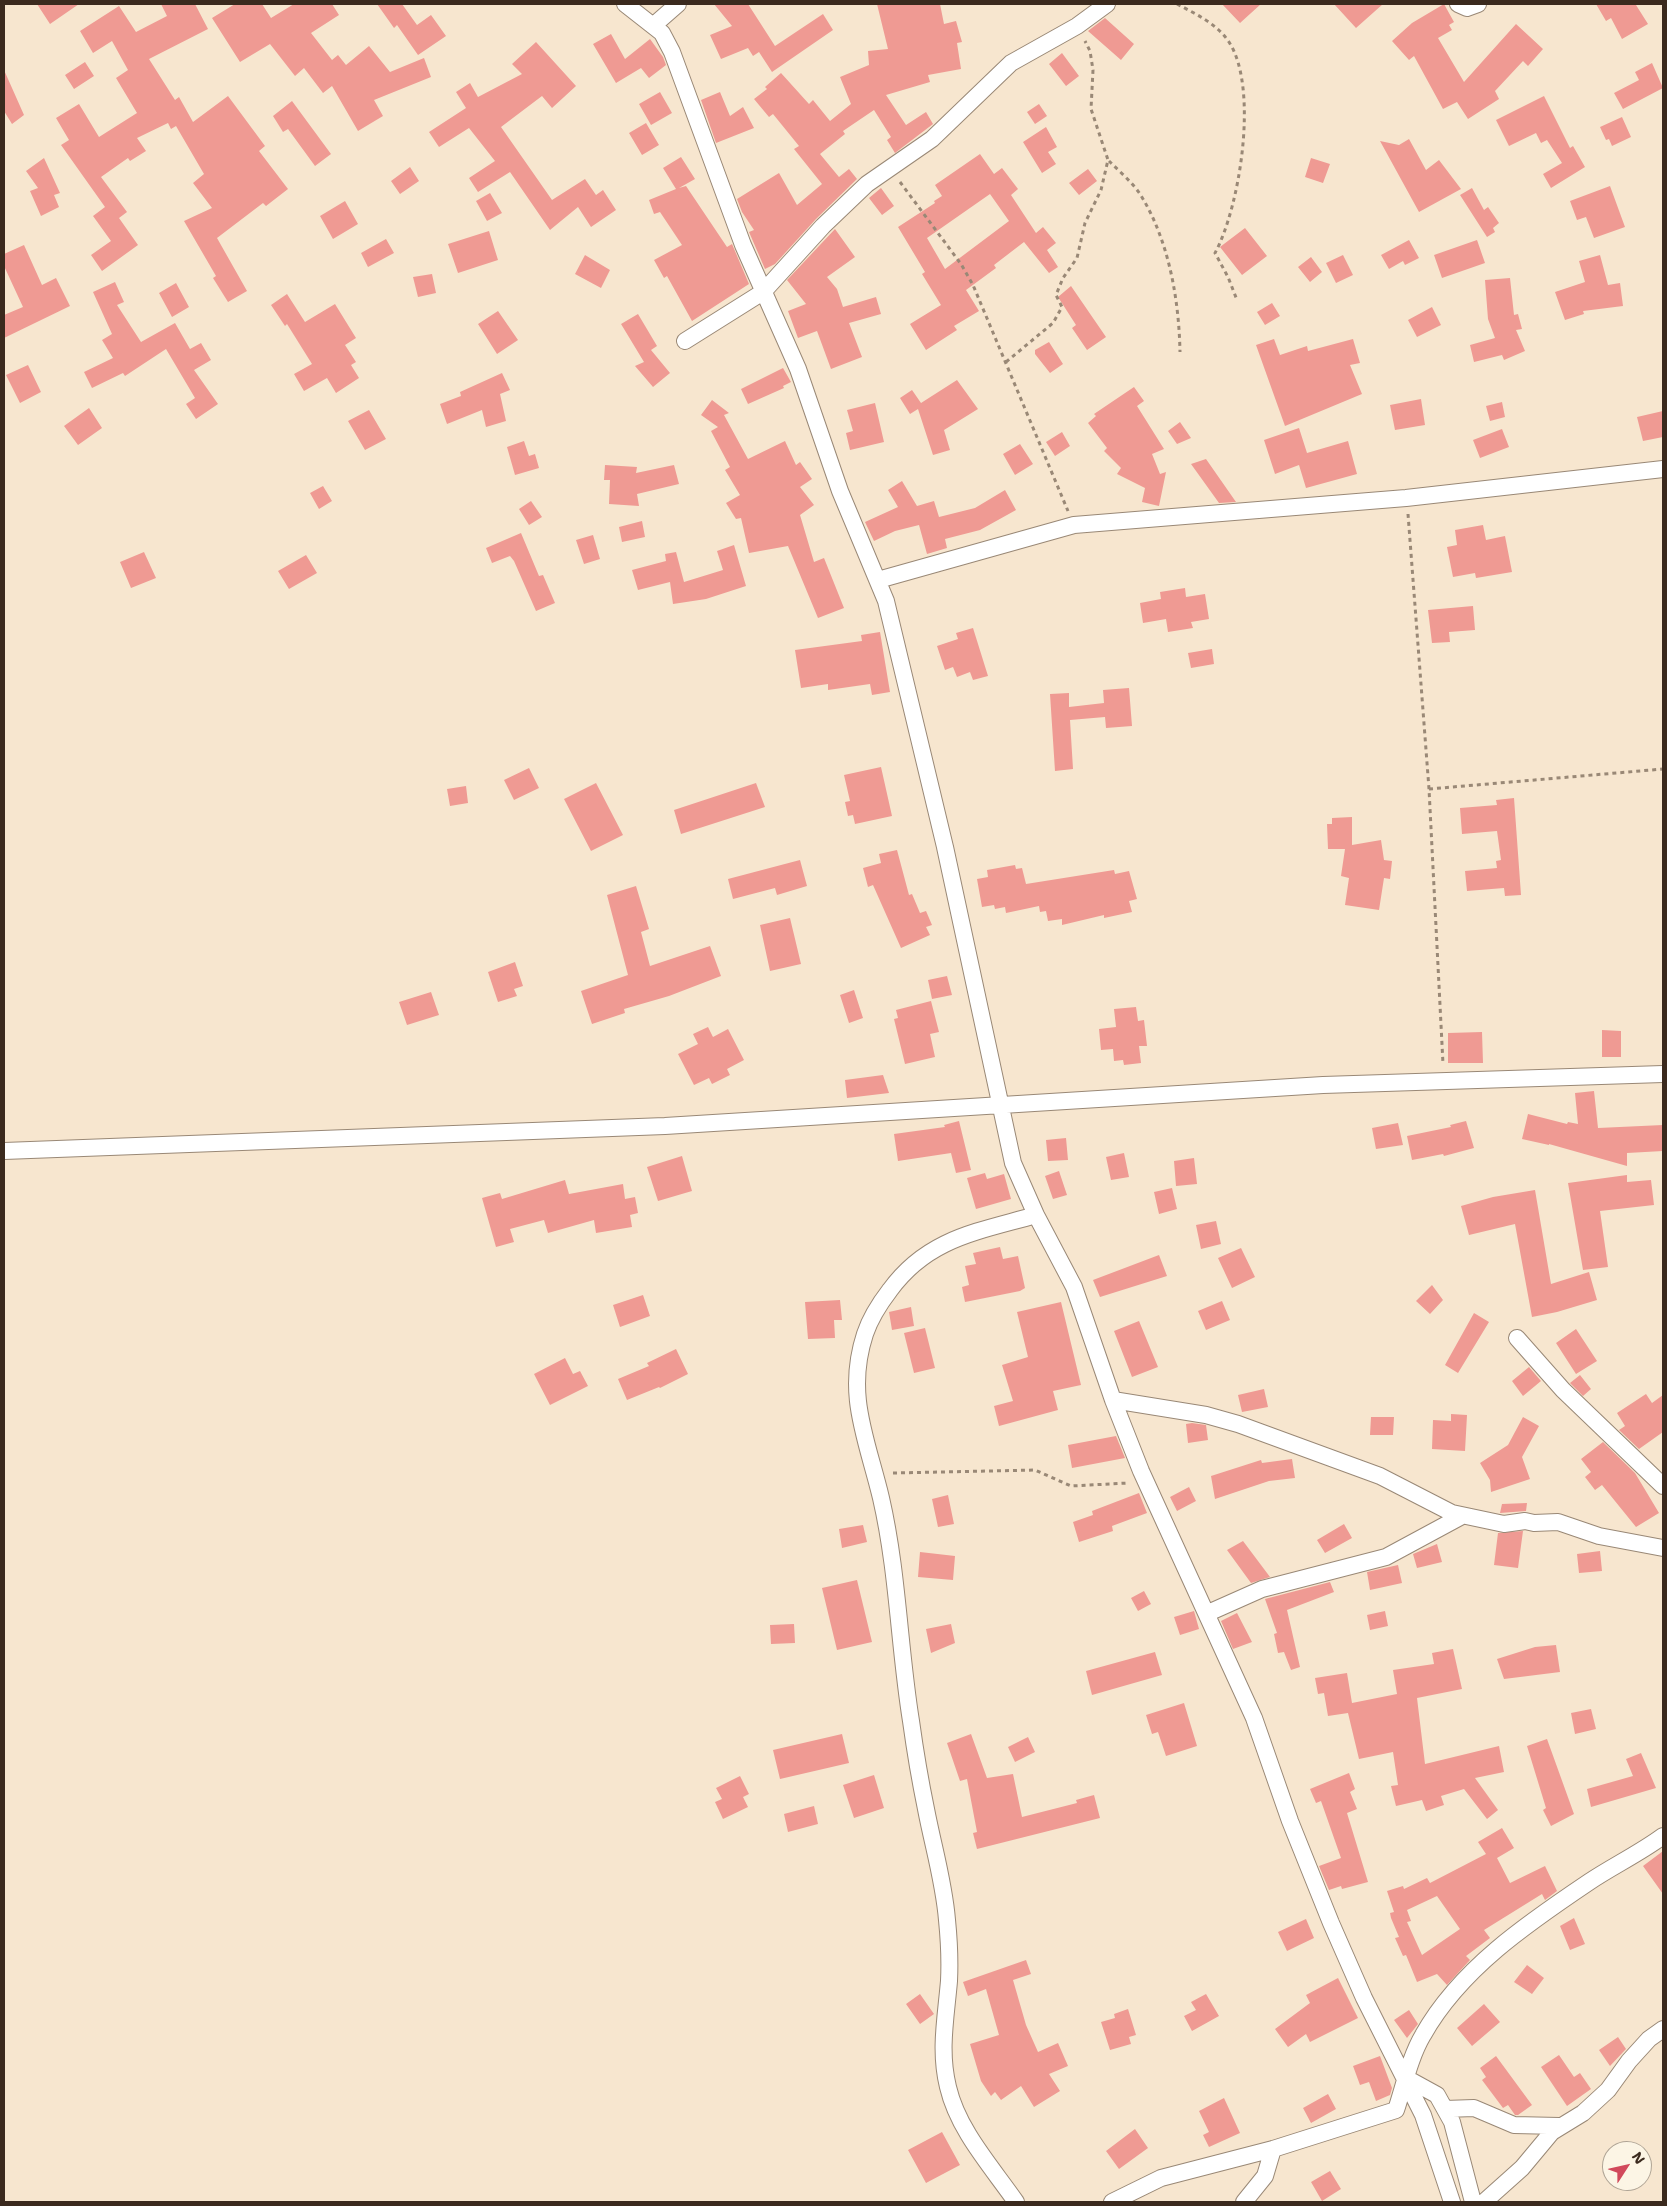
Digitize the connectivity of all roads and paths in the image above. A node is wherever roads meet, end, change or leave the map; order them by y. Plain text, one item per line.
1 (625, 4) edge
2 (678, 4) edge
3 (1107, 4) edge
4 (1178, 4) edge
5 (1458, 4) edge
6 (1478, 4) edge
7 (654, 25) junction
8 (1077, 26) junction
9 (1108, 160) junction
10 (889, 168) junction
11 (763, 292) junction
12 (1237, 300) dead end
13 (685, 341) dead end
14 (1180, 352) dead end
15 (1006, 362) junction
16 (1663, 469) edge
17 (1406, 498) junction
18 (1074, 525) junction
19 (878, 580) junction
20 (1663, 769) edge
21 (1429, 789) junction
22 (1663, 1074) edge
23 (1443, 1080) junction
24 (1002, 1105) junction
25 (4, 1151) edge
26 (1036, 1215) junction
27 (1517, 1338) dead end
28 (1113, 1400) junction
29 (874, 1474) junction
30 (1663, 1486) edge
31 (1151, 1493) junction
32 (1462, 1516) junction
33 (1663, 1548) edge
34 (1208, 1614) junction
35 (1663, 1836) edge
36 (1663, 2028) edge
37 (1406, 2078) junction
38 (1445, 2109) junction
39 (1559, 2126) junction
40 (1273, 2148) junction
41 (1016, 2202) edge
42 (1112, 2202) edge
43 (1244, 2202) edge
44 (1452, 2202) edge
45 (1474, 2202) edge
46 (1484, 2202) edge

1 - 7 street
2 - 7 street
3 - 8 street
4 - 12 path
5 - 6 street
7 - 11 street
8 - 9 path
8 - 10 street
9 - 14 path
9 - 15 path
10 - 11 street
10 - 15 path
11 - 13 street
11 - 19 street
15 - 18 path
16 - 17 street
17 - 18 street
17 - 21 path
18 - 19 street
19 - 24 street
20 - 21 path
21 - 23 path
22 - 23 street
23 - 24 street
24 - 25 street
24 - 26 street
26 - 28 street
26 - 29 street
27 - 30 street
28 - 31 street
28 - 32 street
29 - 31 path
29 - 41 street
31 - 34 street
32 - 33 street
32 - 34 street
34 - 37 street
35 - 37 street
36 - 39 street
37 - 38 street
37 - 40 street
37 - 44 street
38 - 39 street
38 - 45 street
39 - 46 street
40 - 42 street
40 - 43 street

